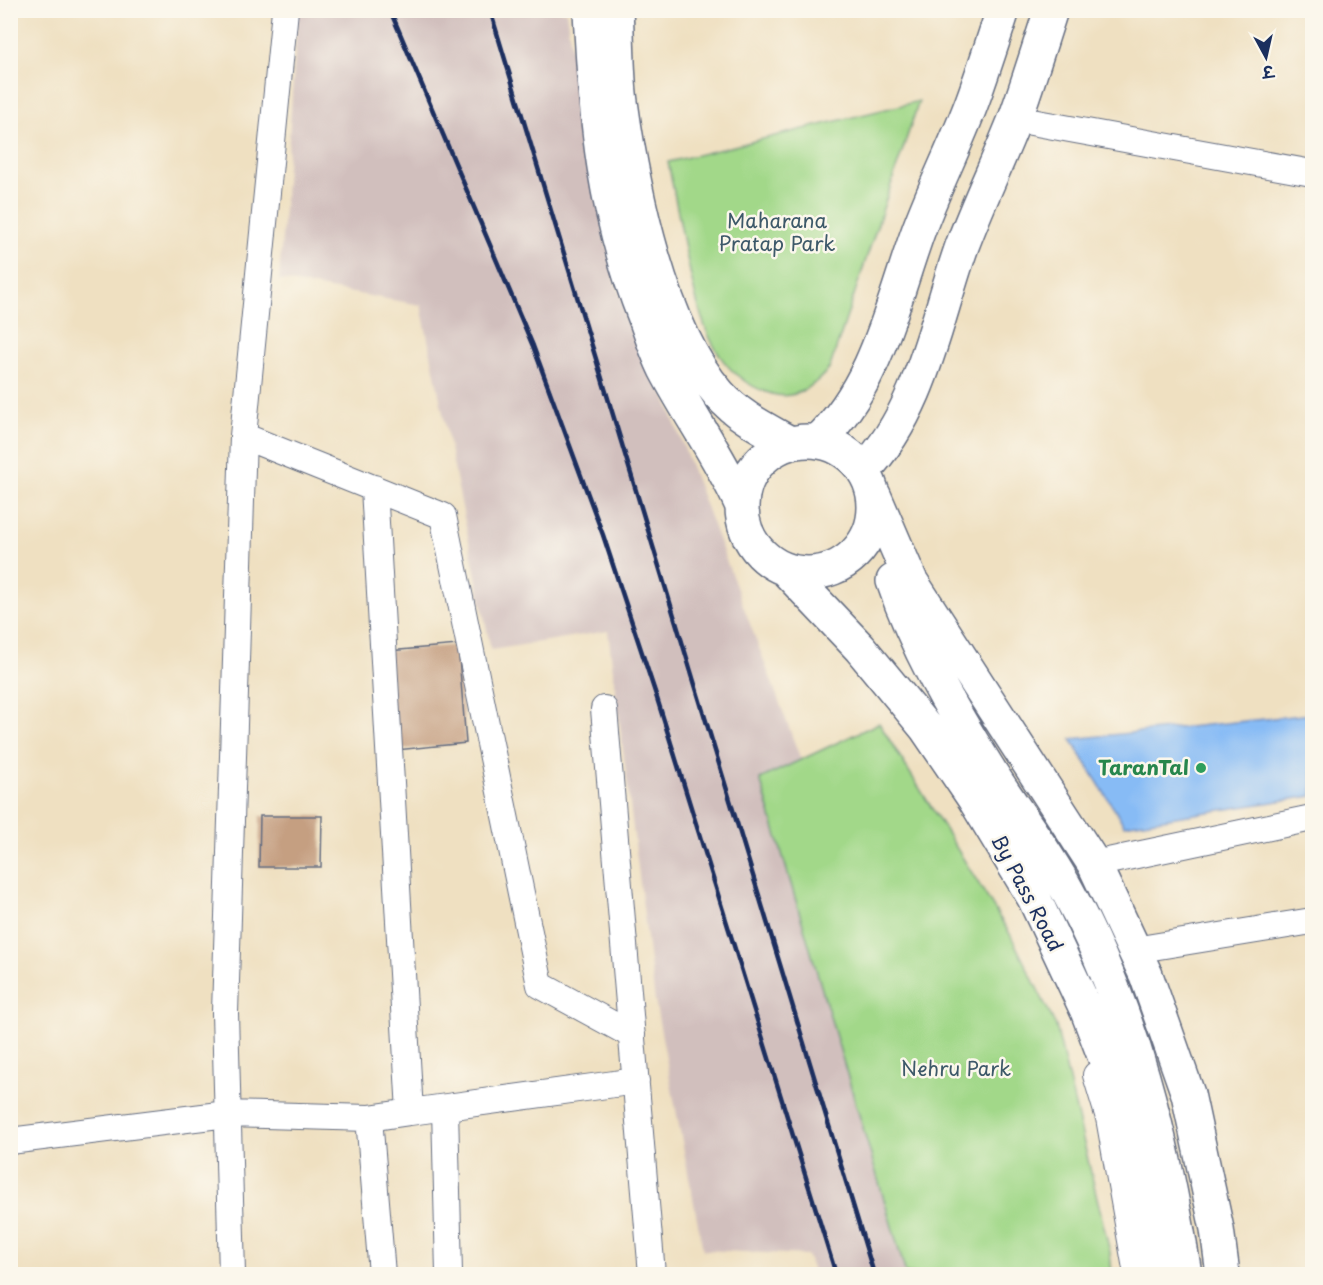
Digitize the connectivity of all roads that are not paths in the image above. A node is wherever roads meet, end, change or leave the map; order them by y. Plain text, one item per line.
1 (285, 10) edge
2 (590, 10) edge
3 (616, 10) edge
4 (1003, 10) edge
5 (1051, 10) edge
6 (1015, 118) junction
7 (1312, 173) edge
8 (243, 436) junction
9 (804, 442) junction
10 (374, 488) junction
11 (870, 496) junction
12 (741, 504) junction
13 (799, 571) junction
14 (604, 709) dead end
15 (988, 767) junction
16 (1312, 818) edge
17 (1094, 864) junction
18 (1034, 898) junction
19 (1312, 921) edge
20 (1134, 950) junction
21 (632, 1035) junction
22 (636, 1082) junction
23 (445, 1108) junction
24 (410, 1112) junction
25 (227, 1114) junction
26 (369, 1118) junction
27 (10, 1141) edge
28 (232, 1275) edge
29 (382, 1275) edge
30 (449, 1275) edge
31 (652, 1275) edge
32 (1137, 1275) edge
33 (1158, 1275) edge
34 (1185, 1275) edge
35 (1224, 1275) edge

1 - 8 street
2 - 12 main road
3 - 9 main road
4 - 9 main road
5 - 6 main road
6 - 7 street
6 - 11 main road
8 - 10 street
8 - 25 street
9 - 11 main road
9 - 12 main road
10 - 21 street
10 - 24 street
11 - 13 main road
11 - 15 main road
11 - 17 main road
12 - 13 main road
13 - 15 main road
13 - 18 main road, By Pass Road
14 - 21 street
15 - 34 main road
16 - 17 street
17 - 20 main road
18 - 32 street
18 - 33 main road, By Pass Road
19 - 20 street
20 - 35 main road
21 - 22 street
22 - 23 street
22 - 31 street
23 - 24 street
23 - 30 street
24 - 26 street
25 - 26 street
25 - 27 street
25 - 28 street
26 - 29 street

